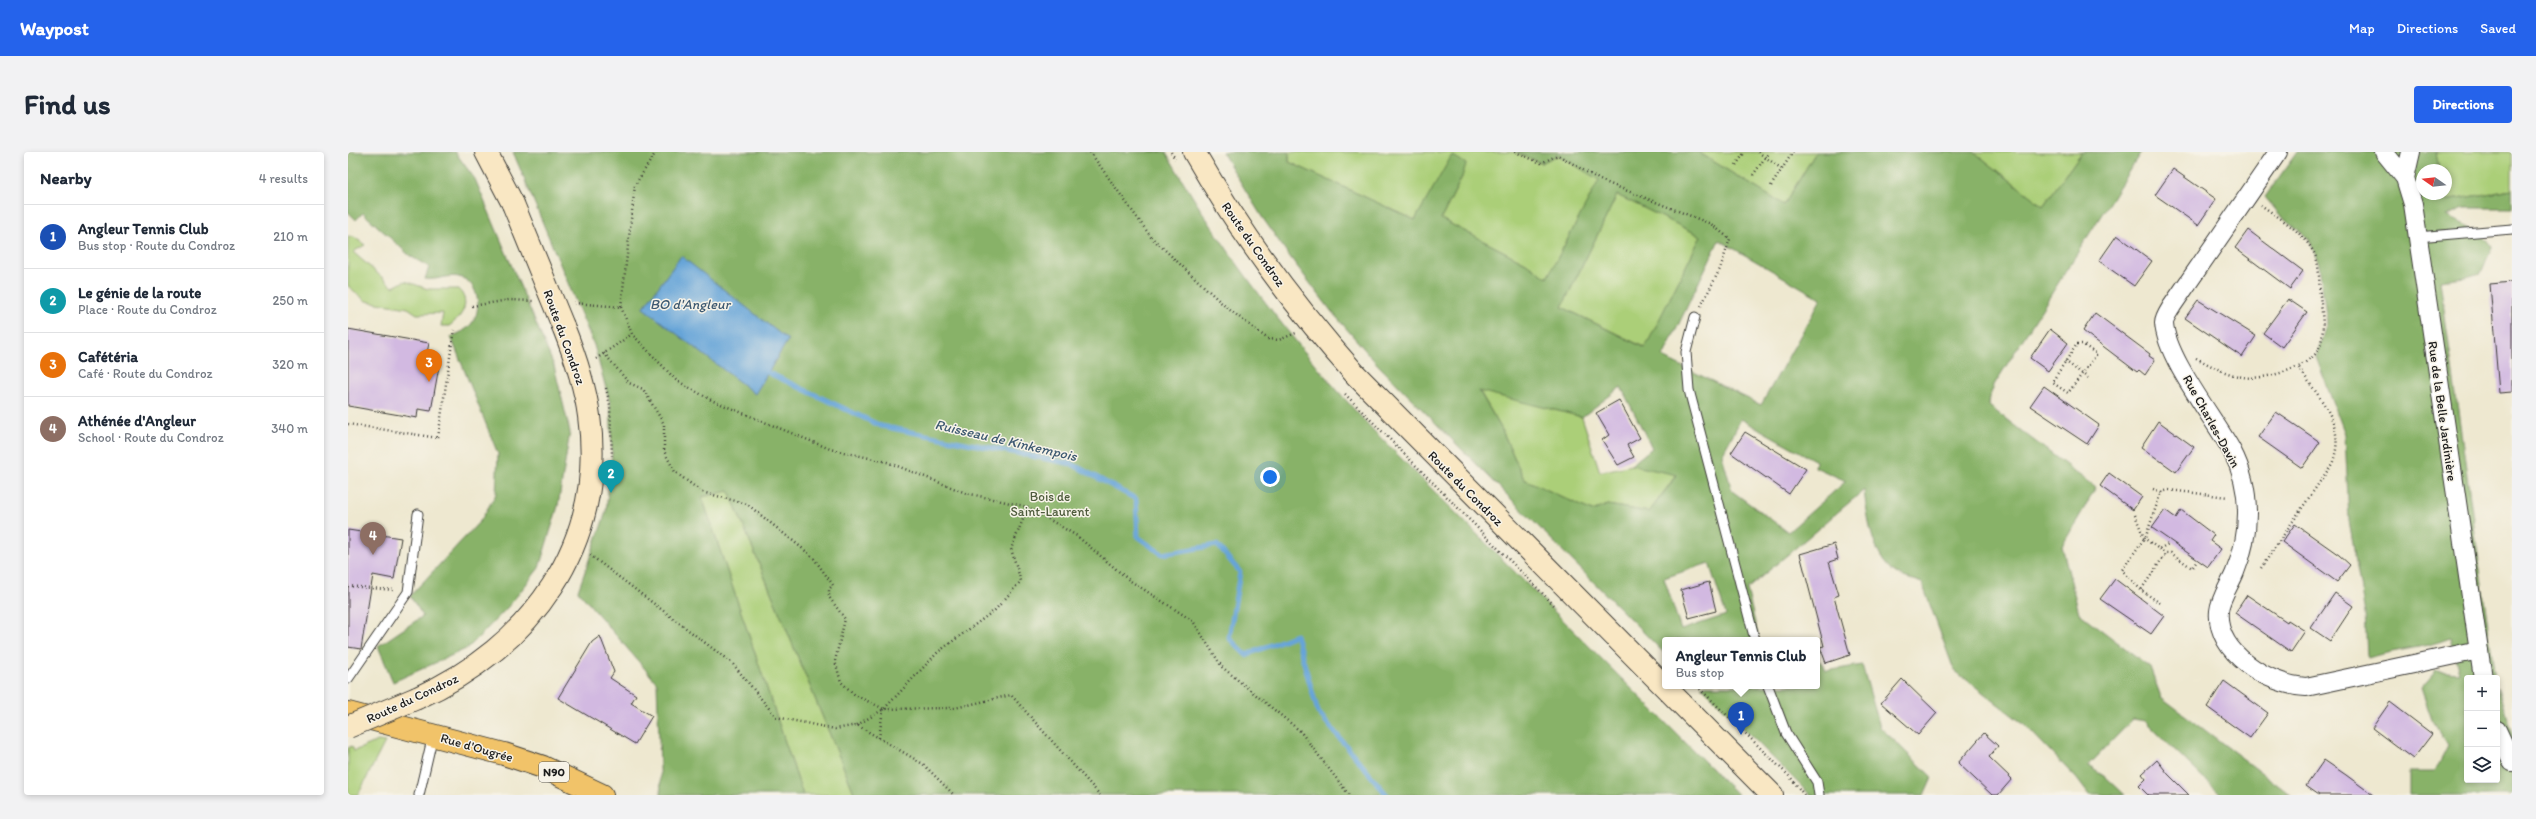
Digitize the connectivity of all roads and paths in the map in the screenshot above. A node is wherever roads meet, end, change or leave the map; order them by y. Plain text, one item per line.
1 (486, 152) edge
2 (656, 152) edge
3 (1090, 152) edge
4 (1194, 152) edge
5 (1515, 152) edge
6 (1745, 152) edge
7 (1758, 152) edge
8 (1769, 152) edge
9 (1793, 152) edge
10 (2278, 152) edge
11 (2384, 152) edge
12 (2412, 152) edge
13 (1766, 157) junction
14 (1736, 165) dead end
15 (1782, 168) junction
16 (1753, 175) dead end
17 (2405, 178) junction
18 (1771, 186) dead end
19 (2248, 195) junction
20 (2512, 229) edge
21 (2417, 237) junction
22 (539, 302) dead end
23 (570, 303) dead end
24 (472, 306) dead end
25 (621, 307) junction
26 (1695, 317) joint
27 (1310, 322) junction
28 (454, 330) dead end
29 (632, 334) junction
30 (604, 353) junction
31 (597, 358) dead end
32 (2177, 359) junction
33 (2065, 361) junction
34 (2298, 366) junction
35 (2082, 374) junction
36 (2088, 378) dead end
37 (348, 424) edge
38 (2153, 489) dead end
39 (2161, 492) junction
40 (2246, 493) junction
41 (1028, 507) junction
42 (418, 514) dead end
43 (2135, 515) dead end
44 (2144, 538) junction
45 (2170, 542) dead end
46 (2159, 549) junction
47 (2166, 553) junction
48 (591, 556) dead end
49 (2197, 561) dead end
50 (2262, 568) dead end
51 (348, 586) edge
52 (2142, 590) junction
53 (408, 592) junction
54 (2160, 604) dead end
55 (1754, 637) edge
56 (2479, 650) junction
57 (2483, 675) edge
58 (348, 679) edge
59 (1662, 685) edge
60 (1666, 689) edge
61 (1700, 689) edge
62 (1769, 689) edge
63 (884, 709) junction
64 (348, 712) edge
65 (858, 725) junction
66 (348, 727) edge
67 (433, 735) junction
68 (2500, 736) edge
69 (879, 738) junction
70 (2512, 762) edge
71 (419, 795) edge
72 (602, 795) edge
73 (954, 795) edge
74 (1100, 795) edge
75 (1349, 795) edge
76 (1772, 795) edge
77 (1804, 795) edge
78 (1819, 795) edge

1 - 66 main road, Route du Condroz, bridge
2 - 25 path
3 - 27 path
4 - 27 main road, Route du Condroz
5 - 26 path
6 - 14 path
7 - 13 path
8 - 13 path
9 - 15 path
10 - 19 street, Rue Charles-Davin
11 - 17 street, Rue de la Belle Jardinière
12 - 17 street
13 - 15 path
13 - 16 path
15 - 18 path
17 - 21 street, Rue de la Belle Jardinière
19 - 32 street, Rue Charles-Davin
19 - 34 path
20 - 21 lane
21 - 56 street, Rue de la Belle Jardinière
22 - 24 path
23 - 25 path
25 - 29 path
26 - 55 lane
27 - 59 main road, Route du Condroz
28 - 37 path
29 - 30 path
29 - 41 path
30 - 31 path
30 - 63 path
32 - 34 path
32 - 40 street, Rue Charles-Davin
33 - 35 path
33 - 35 path
33 - 35 path
34 - 50 path
35 - 36 path
38 - 39 path
39 - 40 path
39 - 44 path
40 - 56 street, Rue Charles-Davin
41 - 63 path
41 - 75 path
42 - 53 lane
43 - 44 path
44 - 46 path
44 - 52 path
45 - 46 path
46 - 47 path
47 - 49 path
47 - 52 path
48 - 65 path
51 - 53 path
52 - 54 path
53 - 58 lane
56 - 57 street, Rue de la Belle Jardinière
60 - 76 main road, Route du Condroz
61 - 77 path
62 - 78 lane
63 - 65 path
63 - 69 path
63 - 74 path
64 - 67 main road, Rue d'Ougrée / N90
65 - 69 path
67 - 71 lane
67 - 72 main road, Rue d'Ougrée / N90
68 - 70 street
69 - 73 path

